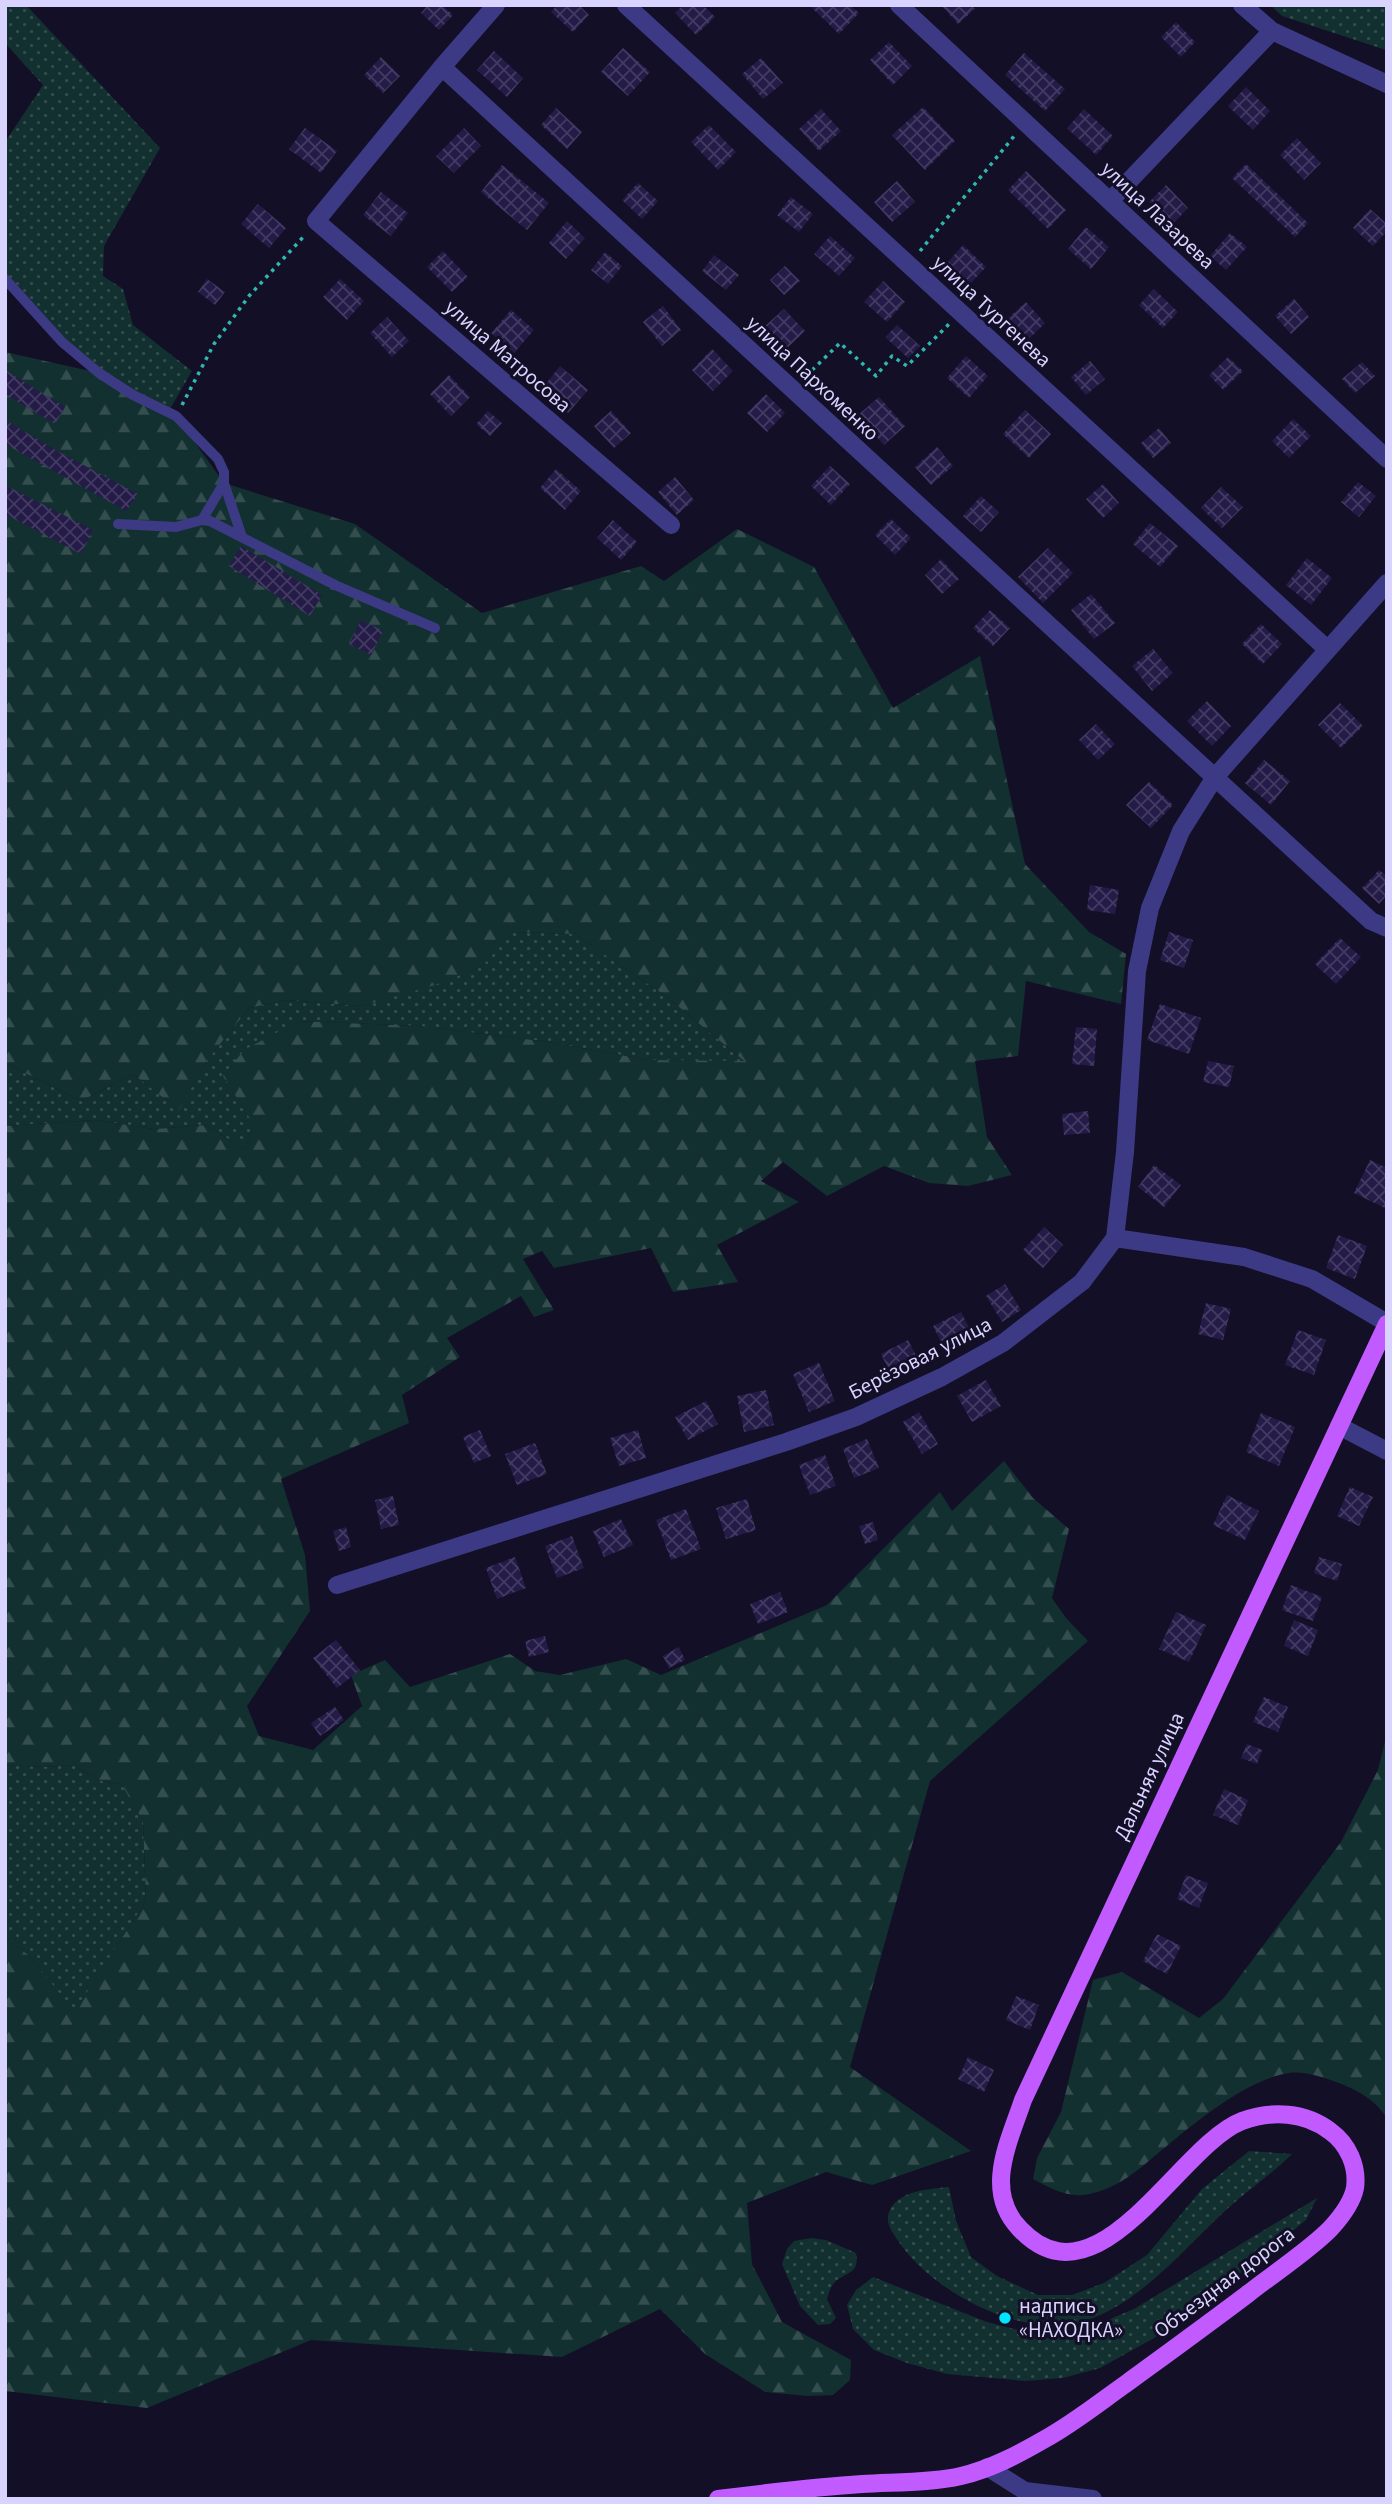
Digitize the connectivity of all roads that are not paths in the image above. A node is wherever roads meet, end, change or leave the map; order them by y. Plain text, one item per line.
1 (496, 5) edge
2 (626, 5) edge
3 (899, 5) edge
4 (1242, 5) edge
5 (1272, 31) junction
6 (442, 67) junction
7 (1387, 84) edge
8 (1110, 201) junction
9 (5, 279) edge
10 (1387, 459) edge
11 (224, 483) junction
12 (202, 520) junction
13 (118, 524) dead end
14 (671, 525) dead end
15 (242, 537) junction
16 (1387, 583) edge
17 (435, 628) dead end
18 (1327, 649) junction
19 (1214, 777) junction
20 (1387, 928) edge
21 (1115, 1238) junction
22 (1387, 1323) edge
23 (1339, 1426) junction
24 (1387, 1451) edge
25 (337, 1585) dead end
26 (1040, 2245) joint
27 (987, 2468) junction
28 (718, 2499) edge
29 (1093, 2499) edge

1 - 6 street
2 - 18 street, улица Тургенева
3 - 8 street, улица Лазарева
4 - 5 street
5 - 7 street
5 - 8 street
6 - 14 street, улица Матросова
6 - 19 street, улица Пархоменко
8 - 10 street, улица Лазарева
9 - 11 lane
11 - 12 lane
11 - 15 lane
12 - 13 lane
12 - 15 lane
15 - 17 lane
16 - 18 street, Берёзовая улица
18 - 19 street, Берёзовая улица
19 - 20 street, улица Пархоменко
19 - 21 street, Берёзовая улица
21 - 22 street
21 - 25 street, Берёзовая улица
22 - 23 main road, Дальняя улица
23 - 24 street
23 - 26 main road, Дальняя улица
26 - 27 main road, Объездная дорога
27 - 28 main road, Объездная дорога
27 - 29 street

